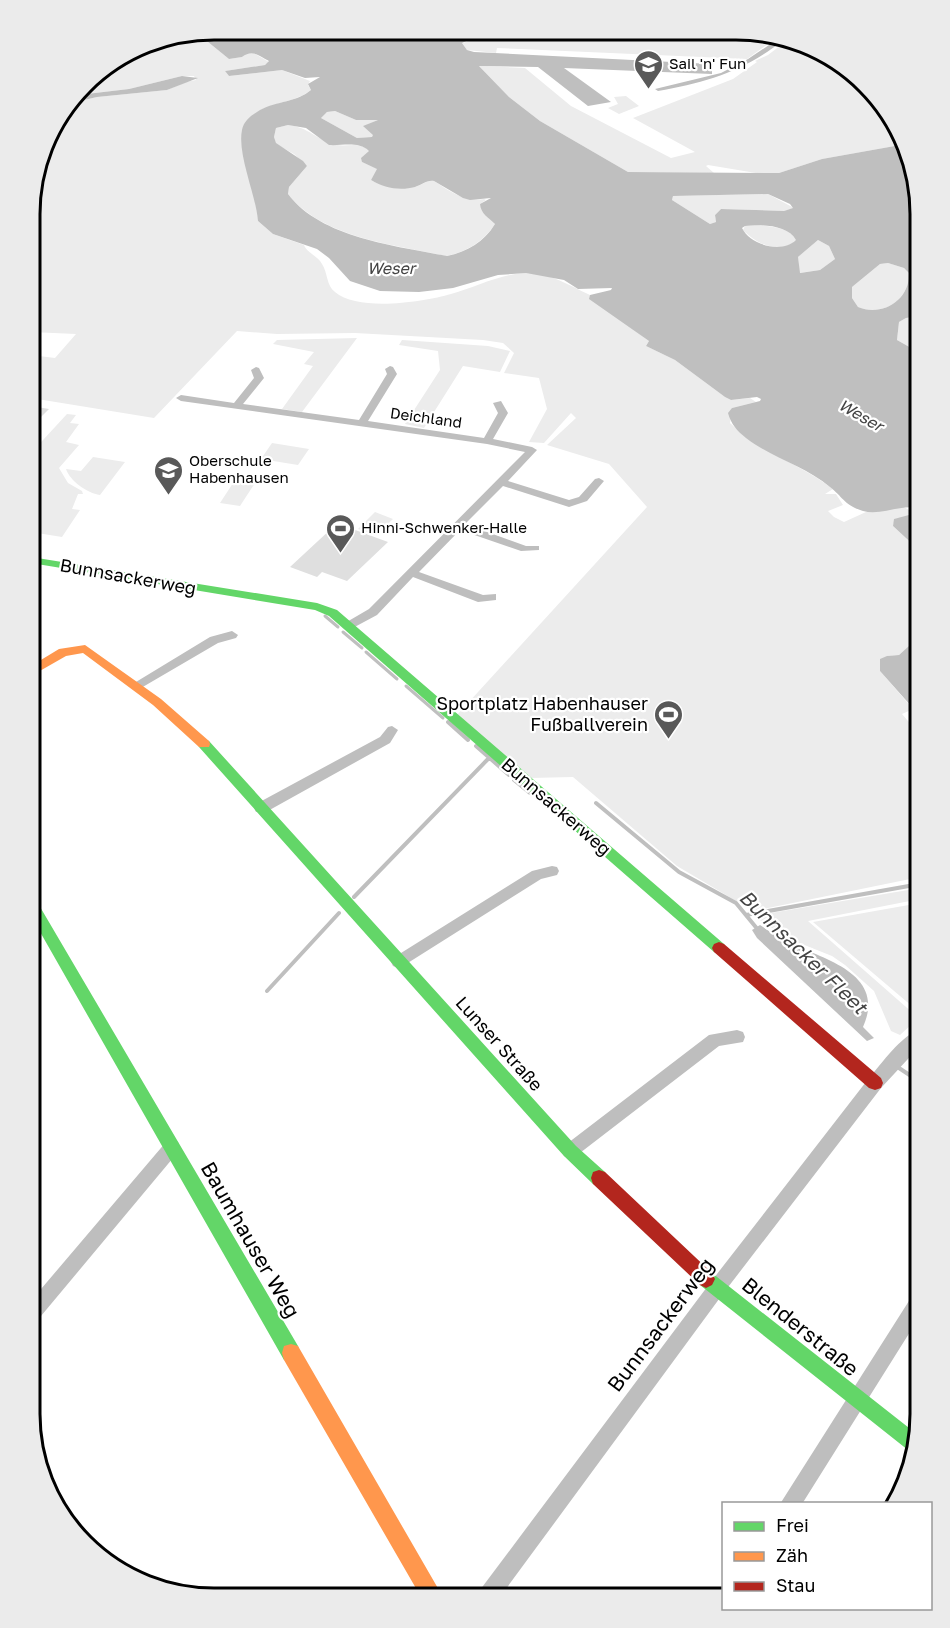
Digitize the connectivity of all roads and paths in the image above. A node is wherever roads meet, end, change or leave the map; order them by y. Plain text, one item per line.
1 (774, 45) edge
2 (658, 89) dead end
3 (390, 369) dead end
4 (256, 370) dead end
5 (181, 398) dead end
6 (498, 402) dead end
7 (236, 406) junction
8 (361, 424) junction
9 (487, 441) junction
10 (599, 481) dead end
11 (502, 482) junction
12 (459, 526) junction
13 (535, 548) dead end
14 (40, 561) edge
15 (412, 573) junction
16 (492, 597) dead end
17 (349, 626) junction
18 (232, 635) dead end
19 (40, 666) edge
20 (137, 685) junction
21 (392, 730) dead end
22 (261, 808) junction
23 (552, 871) dead end
24 (40, 920) edge
25 (398, 962) junction
26 (737, 1037) dead end
27 (909, 1047) edge
28 (875, 1083) junction
29 (172, 1147) junction
30 (570, 1151) junction
31 (716, 1289) junction
32 (40, 1304) edge
33 (909, 1316) edge
34 (855, 1400) junction
35 (907, 1439) edge
36 (791, 1502) edge
37 (428, 1588) edge
38 (494, 1588) edge

1 - 2 street
3 - 8 street, Deichland
4 - 7 street
5 - 7 street, Deichland
6 - 9 street
7 - 8 street, Deichland
8 - 9 street, Deichland
9 - 11 street, Deichland
10 - 11 street
11 - 12 street, Deichland
12 - 13 street
12 - 15 street, Deichland
14 - 17 street, Bunnsackerweg
15 - 16 street
15 - 17 street, Deichland
17 - 28 street, Bunnsackerweg
18 - 20 street
19 - 20 street, Lunser Straße
20 - 22 street, Lunser Straße
21 - 22 street
22 - 25 street, Lunser Straße
23 - 25 street
24 - 29 street, Baumhauser Weg
25 - 30 street, Lunser Straße
26 - 30 street
27 - 28 street, Bunnsackerweg
28 - 31 street, Bunnsackerweg
29 - 32 street
29 - 37 street, Baumhauser Weg
30 - 31 street, Lunser Straße
31 - 34 street, Blenderstraße
31 - 38 street, Bunnsackerweg
33 - 34 street, Blenderstraße
34 - 35 street, Blenderstraße
34 - 36 street, Blenderstraße

